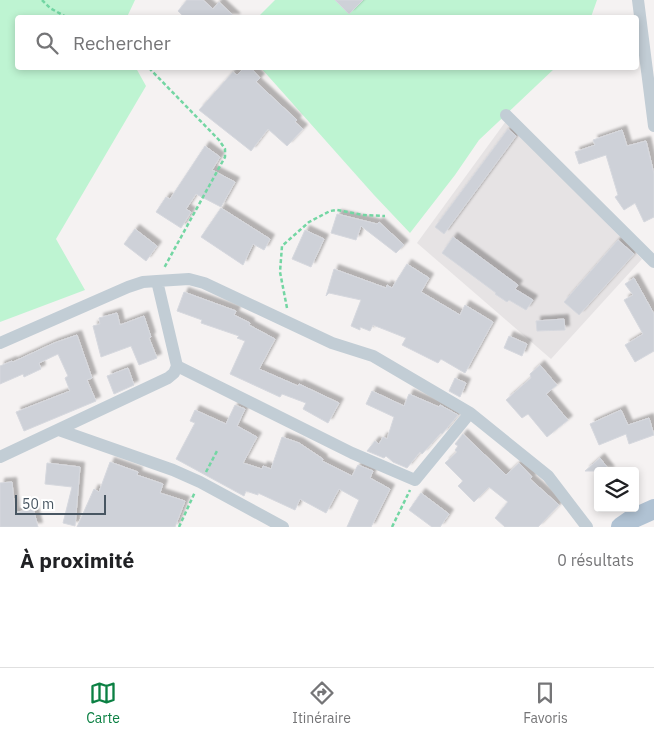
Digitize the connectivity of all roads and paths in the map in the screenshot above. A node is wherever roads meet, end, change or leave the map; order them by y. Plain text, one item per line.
1 (42, 0) edge
2 (638, 0) edge
3 (63, 15) edge
4 (151, 70) edge
5 (506, 115) dead end
6 (654, 126) edge
7 (385, 216) dead end
8 (654, 262) edge
9 (157, 280) junction
10 (288, 322) junction
11 (0, 343) edge
12 (177, 366) junction
13 (470, 412) junction
14 (59, 430) junction
15 (217, 451) dead end
16 (0, 457) edge
17 (415, 480) junction
18 (200, 482) junction
19 (654, 509) edge
20 (178, 527) edge
21 (283, 527) edge
22 (392, 527) edge
23 (587, 527) edge
24 (621, 527) edge

1 - 3 path
2 - 6 street
4 - 9 path
5 - 8 street
7 - 10 path
9 - 10 street
9 - 11 street
9 - 12 street
10 - 13 street
12 - 14 street
12 - 17 street
13 - 17 street
13 - 23 street
14 - 16 street
14 - 18 street
15 - 18 path
17 - 22 path
18 - 20 path
18 - 21 street
19 - 24 main road

